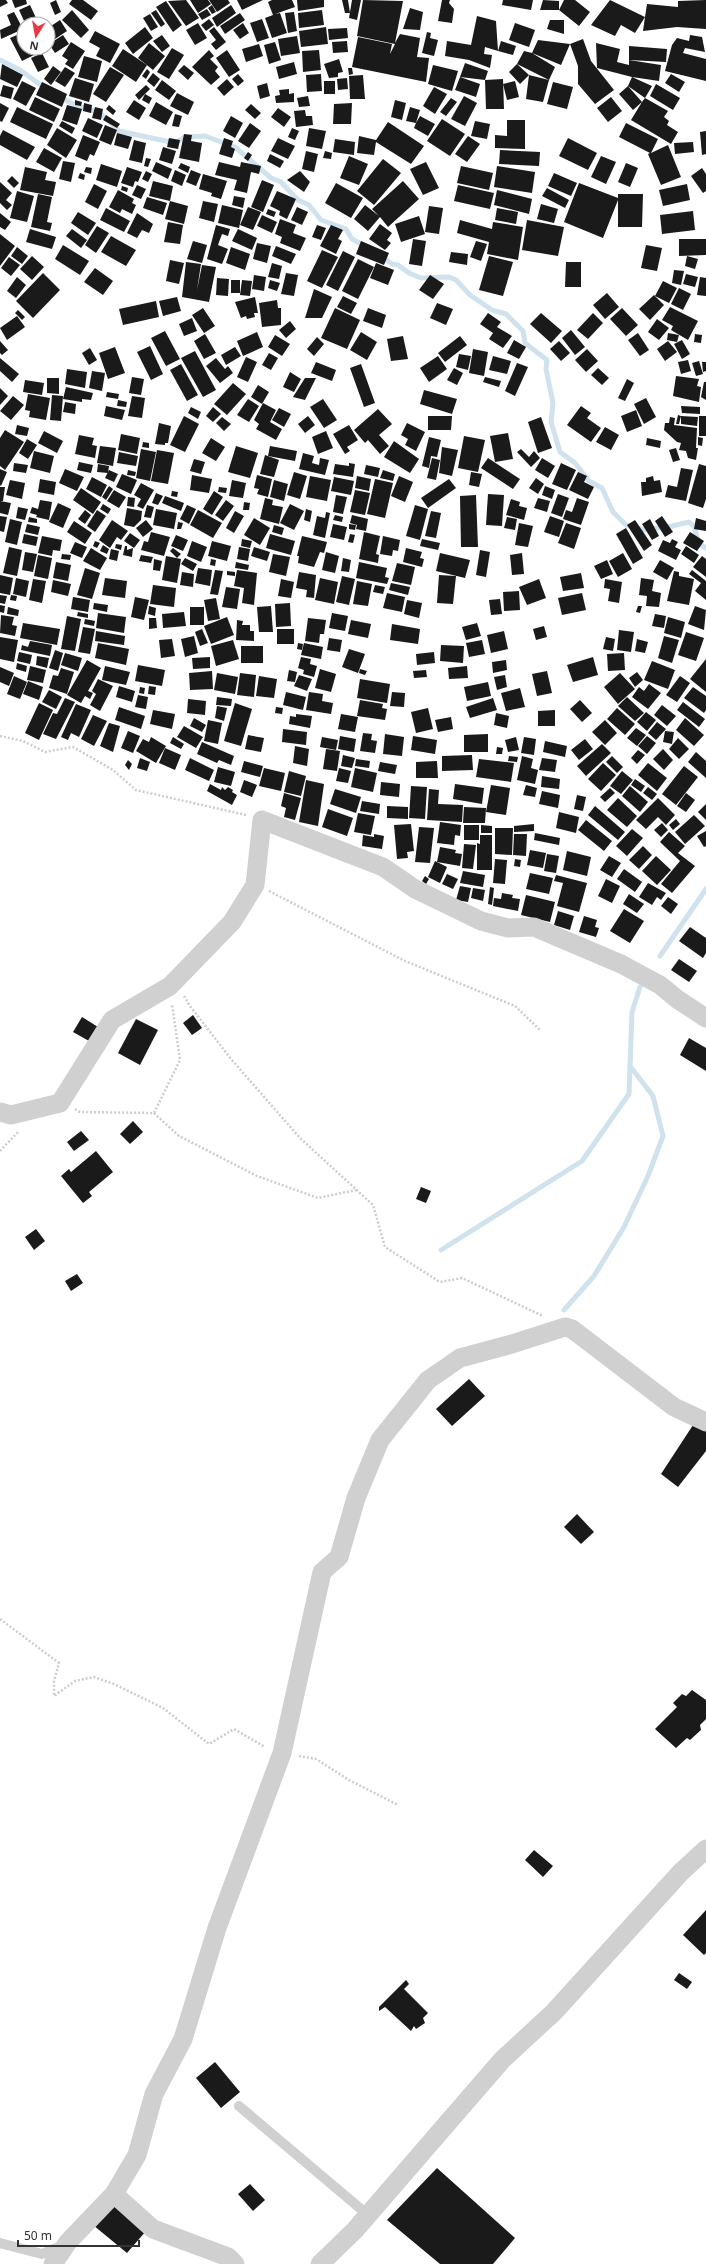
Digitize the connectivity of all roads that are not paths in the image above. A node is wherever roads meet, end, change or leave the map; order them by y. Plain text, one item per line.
1 (706, 1018) edge
2 (0, 1112) edge
3 (706, 1422) edge
4 (706, 1849) edge
5 (238, 2106) dead end
6 (114, 2194) junction
7 (368, 2215) junction
8 (68, 2242) junction
9 (0, 2243) edge
10 (53, 2264) edge
11 (235, 2264) edge
12 (320, 2264) edge

1 - 2 street
3 - 6 street
4 - 7 street
5 - 7 lane
6 - 8 street
6 - 11 street
7 - 12 street
8 - 9 lane
8 - 10 street

